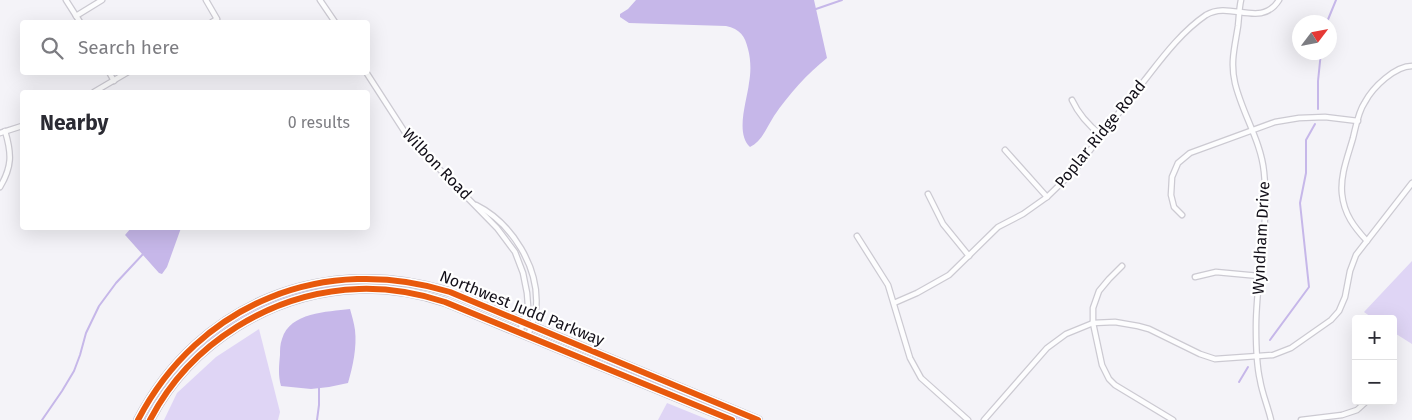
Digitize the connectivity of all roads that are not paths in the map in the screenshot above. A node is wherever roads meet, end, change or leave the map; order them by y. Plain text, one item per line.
1 (66, 0) edge
2 (102, 0) edge
3 (206, 0) edge
4 (320, 0) edge
5 (1241, 0) edge
6 (1279, 0) edge
7 (1239, 11) junction
8 (76, 16) junction
9 (79, 20) edge
10 (215, 20) edge
11 (334, 20) edge
12 (1412, 66) edge
13 (111, 75) edge
14 (123, 75) edge
15 (368, 75) edge
16 (114, 81) junction
17 (98, 90) edge
18 (1072, 100) dead end
19 (1358, 120) junction
20 (20, 127) edge
21 (1252, 130) junction
22 (3, 132) edge
23 (1101, 135) junction
24 (1005, 150) dead end
25 (1412, 183) edge
26 (0, 187) edge
27 (928, 194) dead end
28 (1047, 197) junction
29 (475, 204) junction
30 (1182, 215) dead end
31 (857, 236) dead end
32 (1367, 240) junction
33 (969, 256) junction
34 (1122, 266) dead end
35 (1259, 276) junction
36 (1195, 277) dead end
37 (894, 303) junction
38 (524, 322) junction
39 (1093, 323) junction
40 (532, 326) junction
41 (520, 332) junction
42 (528, 335) junction
43 (1257, 356) junction
44 (1363, 405) edge
45 (138, 420) edge
46 (150, 420) edge
47 (732, 420) edge
48 (758, 420) edge
49 (968, 420) edge
50 (984, 420) edge
51 (1173, 420) edge
52 (1271, 420) edge
53 (1301, 420) edge

1 - 8 street
2 - 8 street
3 - 10 street
4 - 11 street
5 - 7 street, Wyndham Drive
6 - 7 street, Poplar Ridge Road
7 - 21 street, Wyndham Drive
7 - 23 street, Poplar Ridge Road
8 - 9 street
12 - 19 street
13 - 16 street
14 - 16 street
15 - 29 street, Wilbon Road
16 - 17 street
18 - 23 street
19 - 21 street
19 - 32 street
20 - 22 street
21 - 30 street
21 - 35 street, Wyndham Drive
22 - 26 street
23 - 28 street, Poplar Ridge Road
24 - 28 street
25 - 32 street
27 - 33 street
28 - 33 street, Poplar Ridge Road
29 - 38 street, Wilbon Road
29 - 40 street, Wilbon Road
31 - 37 street
32 - 43 street
33 - 37 street, Poplar Ridge Road
34 - 39 street
35 - 36 street
35 - 43 street, Wyndham Drive
37 - 49 street
38 - 40 highway, Northwest Judd Parkway
38 - 41 street, Wilbon Road
38 - 45 highway, Northwest Judd Parkway
39 - 43 street
39 - 50 street
39 - 51 street
40 - 42 street, Wilbon Road
40 - 48 highway, Northwest Judd Parkway
41 - 42 highway, Northwest Judd Parkway
41 - 46 highway, Northwest Judd Parkway
42 - 47 highway, Northwest Judd Parkway
43 - 52 street, Wyndham Drive
44 - 53 street

